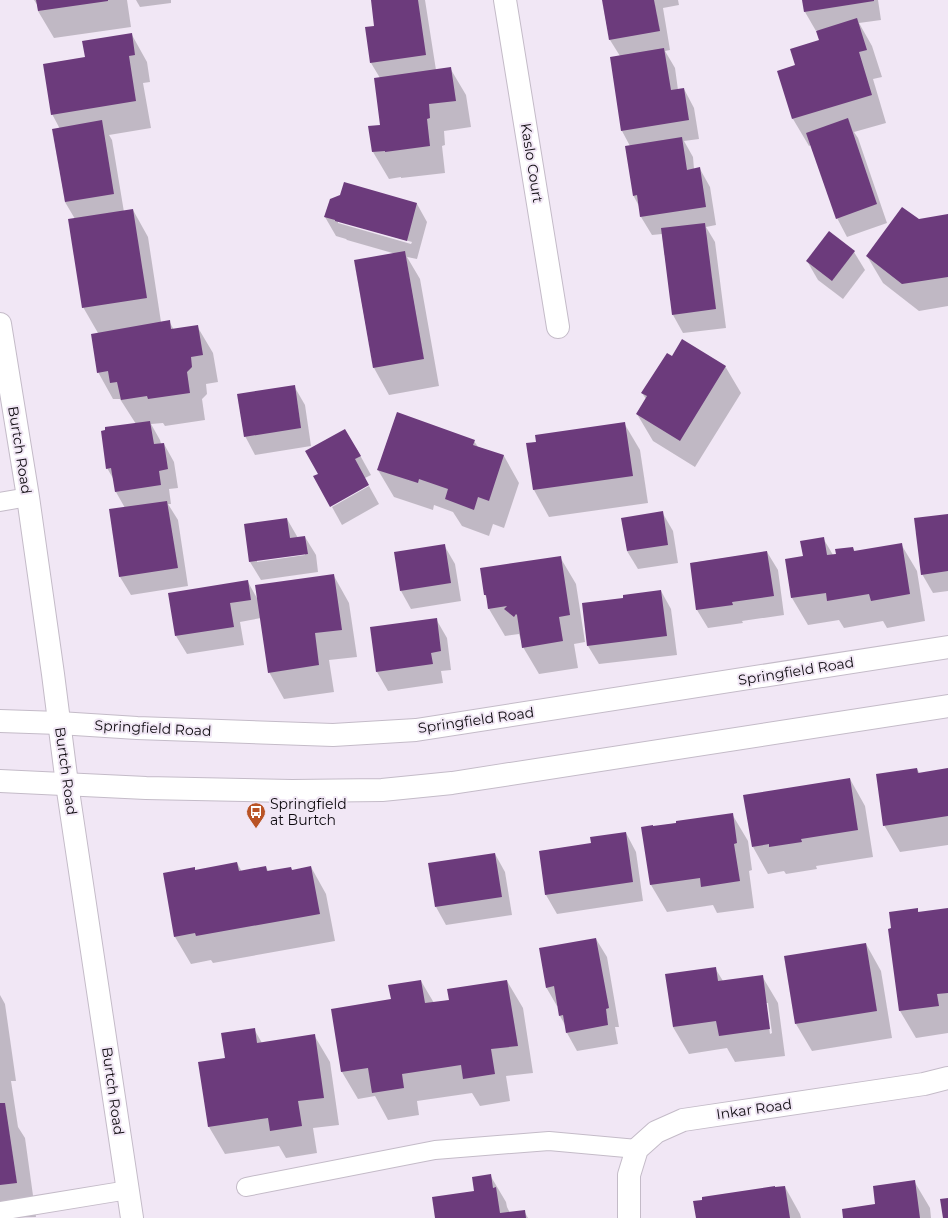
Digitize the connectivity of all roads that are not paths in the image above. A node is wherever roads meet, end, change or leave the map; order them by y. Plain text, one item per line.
1 (505, 0) edge
2 (0, 324) edge
3 (558, 327) dead end
4 (28, 498) junction
5 (0, 502) edge
6 (948, 647) edge
7 (948, 706) edge
8 (0, 721) edge
9 (59, 723) junction
10 (0, 781) edge
11 (67, 784) junction
12 (948, 1078) edge
13 (637, 1149) junction
14 (246, 1187) dead end
15 (128, 1190) junction
16 (0, 1211) edge
17 (132, 1218) edge
18 (629, 1218) edge

1 - 3 main road, Kaslo Court
2 - 4 main road, Burtch Road
4 - 5 lane
4 - 9 main road, Burtch Road
6 - 9 main road, Springfield Road
7 - 11 main road
8 - 9 main road, Springfield Road
9 - 11 main road, Burtch Road
10 - 11 main road
11 - 15 main road, Burtch Road
12 - 13 main road, Inkar Road
13 - 14 lane
13 - 18 main road
15 - 16 lane
15 - 17 main road, Burtch Road

